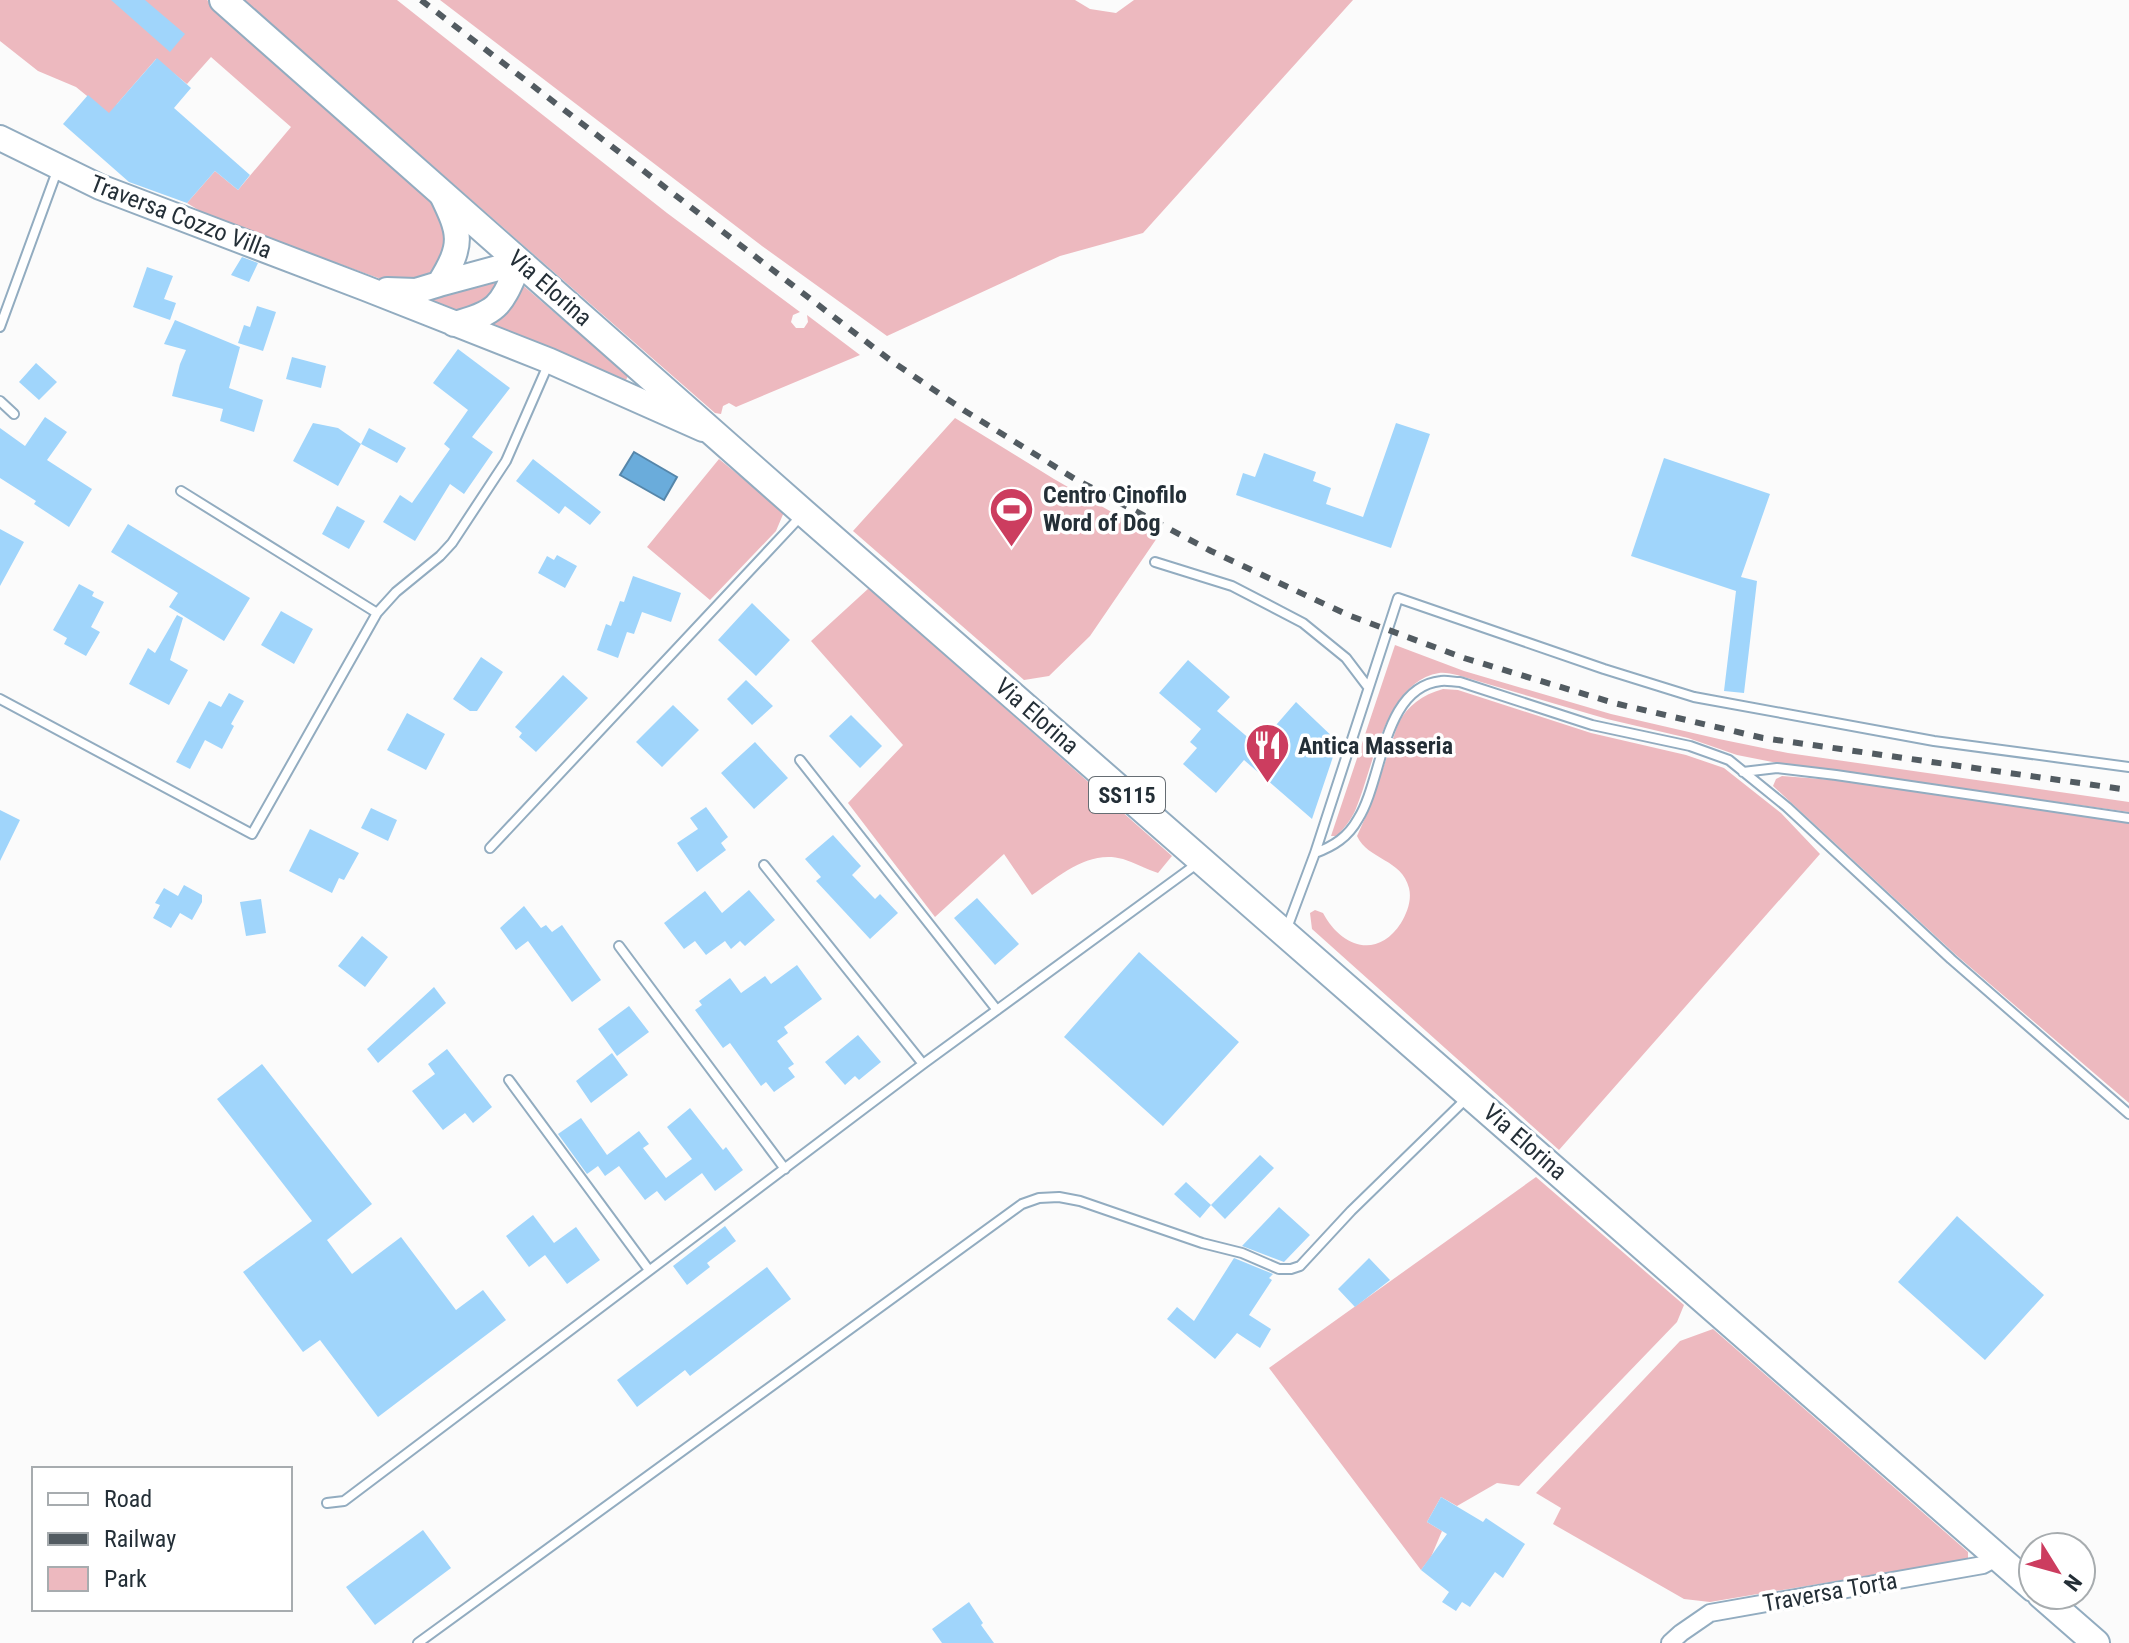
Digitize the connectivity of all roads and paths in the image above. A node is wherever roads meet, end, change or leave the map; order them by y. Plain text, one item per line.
1 (223, 0) edge
2 (0, 138) edge
3 (58, 167) junction
4 (441, 192) junction
5 (520, 262) junction
6 (439, 284) junction
7 (365, 288) junction
8 (454, 324) junction
9 (0, 327) edge
10 (550, 361) junction
11 (0, 401) edge
12 (14, 414) dead end
13 (718, 436) junction
14 (181, 491) dead end
15 (804, 513) junction
16 (1155, 562) dead end
17 (377, 613) junction
18 (1368, 687) junction
19 (0, 699) edge
20 (800, 760) dead end
21 (2129, 767) edge
22 (1743, 772) junction
23 (2129, 818) edge
24 (490, 848) dead end
25 (1315, 853) junction
26 (1202, 860) junction
27 (764, 865) dead end
28 (1285, 933) junction
29 (619, 946) dead end
30 (997, 1010) junction
31 (923, 1064) junction
32 (509, 1080) dead end
33 (1471, 1095) junction
34 (2129, 1114) edge
35 (785, 1169) junction
36 (649, 1270) junction
37 (327, 1503) dead end
38 (1998, 1557) junction
39 (2017, 1574) edge
40 (2059, 1611) edge
41 (418, 1643) edge
42 (1670, 1643) edge
43 (2096, 1643) edge

1 - 4 main road, Via Elorina / SS115
2 - 3 street, Traversa Cozzo Villa
3 - 7 street, Traversa Cozzo Villa
3 - 9 lane
4 - 5 main road, Via Elorina / SS115
4 - 6 street
5 - 6 street
5 - 8 street
5 - 13 main road, Via Elorina / SS115
6 - 7 street
7 - 8 street, Traversa Cozzo Villa
8 - 10 street, Traversa Cozzo Villa
10 - 13 street, Traversa Cozzo Villa
10 - 17 lane
11 - 12 lane
13 - 15 main road, Via Elorina / SS115
14 - 17 lane
15 - 24 lane
15 - 26 main road, Via Elorina / SS115
16 - 18 lane
17 - 19 lane
18 - 21 lane
18 - 25 lane
20 - 30 lane
22 - 23 lane
22 - 25 lane
22 - 34 lane
25 - 28 lane
26 - 28 main road, Via Elorina / SS115
26 - 30 lane
27 - 31 lane
28 - 33 main road, Via Elorina / SS115
29 - 35 lane
30 - 31 lane
31 - 35 lane
32 - 36 lane
33 - 38 main road, Via Elorina / SS115
33 - 41 lane
35 - 36 lane
36 - 37 lane
38 - 39 main road, Via Elorina / SS115
38 - 42 street, Traversa Torta
40 - 43 main road

